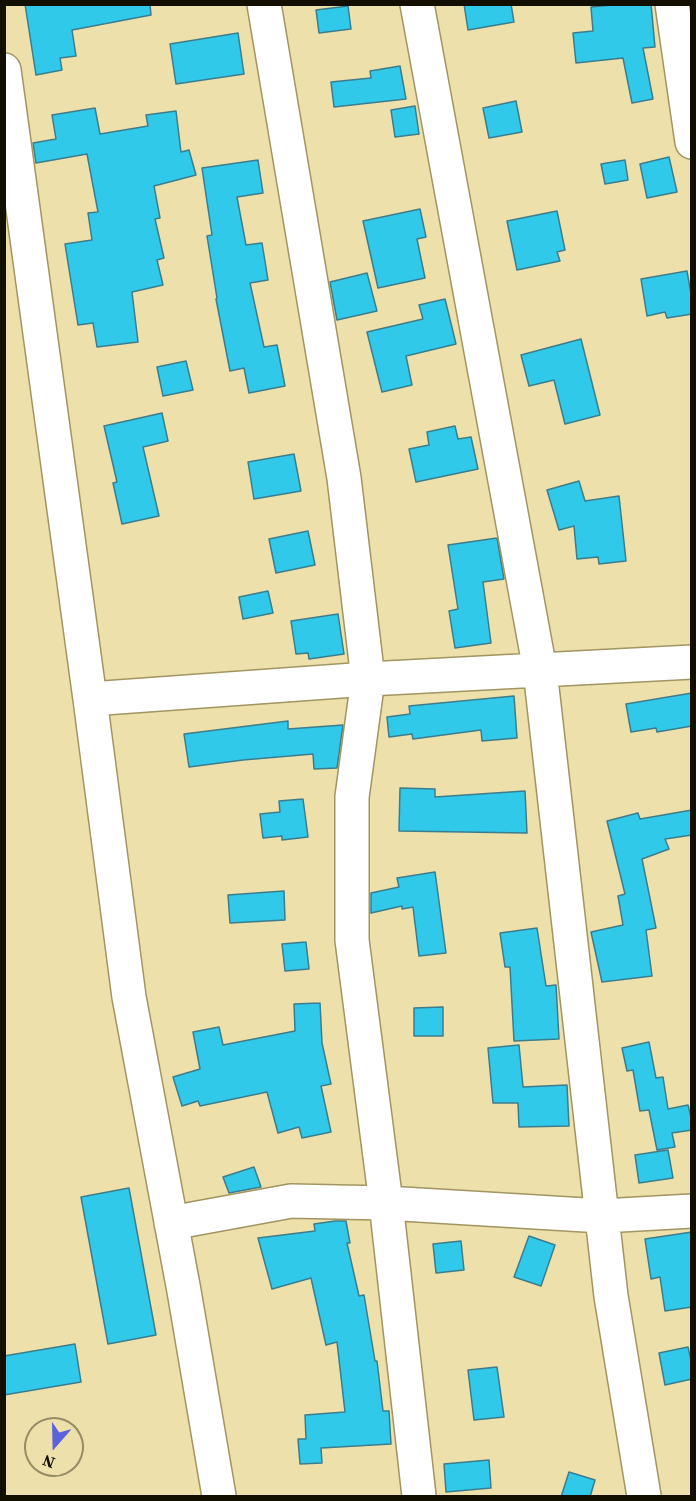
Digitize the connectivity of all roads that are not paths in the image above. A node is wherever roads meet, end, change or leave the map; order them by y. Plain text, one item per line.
1 (264, 4) edge
2 (417, 4) edge
3 (672, 4) edge
4 (4, 70) edge
5 (692, 142) edge
6 (692, 662) edge
7 (540, 670) junction
8 (368, 679) junction
9 (90, 699) junction
10 (386, 1203) junction
11 (692, 1211) edge
12 (602, 1216) junction
13 (171, 1222) junction
14 (219, 1497) edge
15 (419, 1497) edge
16 (644, 1497) edge

1 - 8 street
2 - 7 street
3 - 5 street
4 - 9 street
6 - 7 street
7 - 8 street
7 - 12 street
8 - 9 street
8 - 10 street
9 - 13 street
10 - 12 street
10 - 13 street
10 - 15 street
11 - 12 street
12 - 16 street
13 - 14 street

